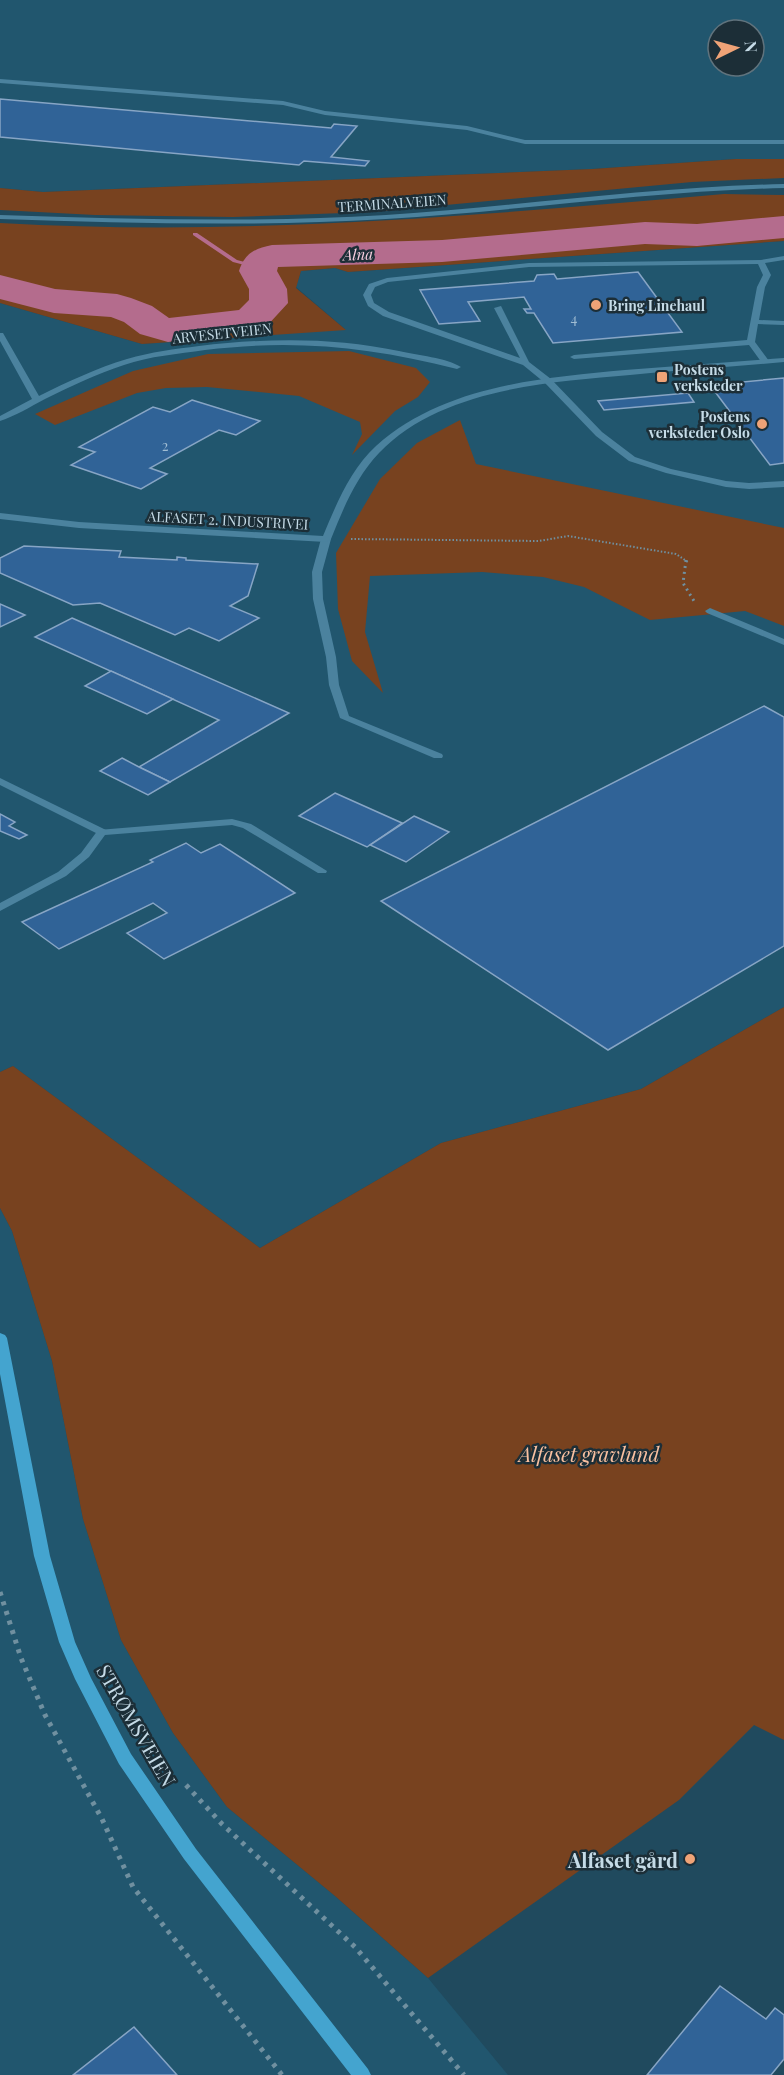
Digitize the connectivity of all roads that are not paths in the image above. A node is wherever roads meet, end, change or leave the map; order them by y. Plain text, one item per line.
1 (0, 81) edge
2 (784, 142) edge
3 (784, 186) edge
4 (0, 217) edge
5 (784, 258) edge
6 (761, 262) junction
7 (498, 308) dead end
8 (755, 322) junction
9 (784, 323) edge
10 (0, 335) edge
11 (751, 342) junction
12 (574, 357) dead end
13 (784, 360) edge
14 (765, 361) junction
15 (526, 363) junction
16 (458, 367) dead end
17 (548, 381) junction
18 (37, 400) junction
19 (0, 419) edge
20 (784, 484) edge
21 (0, 516) edge
22 (326, 539) junction
23 (710, 611) dead end
24 (784, 642) edge
25 (438, 756) dead end
26 (0, 781) edge
27 (102, 832) junction
28 (321, 871) dead end
29 (0, 908) edge
30 (0, 1338) edge
31 (362, 2075) edge

1 - 2 street
3 - 4 street, TERMINALVEIEN
5 - 6 street
6 - 8 street
6 - 15 street
7 - 15 street
8 - 9 street
8 - 11 street
10 - 18 street
11 - 12 street
11 - 14 street
13 - 14 street
14 - 17 street
15 - 17 street
16 - 18 street, ARVESETVEIEN
17 - 20 street
17 - 22 street, ALFASET 2. INDUSTRIVEI
18 - 19 street, ARVESETVEIEN
21 - 22 street, ALFASET 2. INDUSTRIVEI
22 - 25 street
23 - 24 street
26 - 27 street
27 - 28 street
27 - 29 street
30 - 31 main road, STRØMSVEIEN

